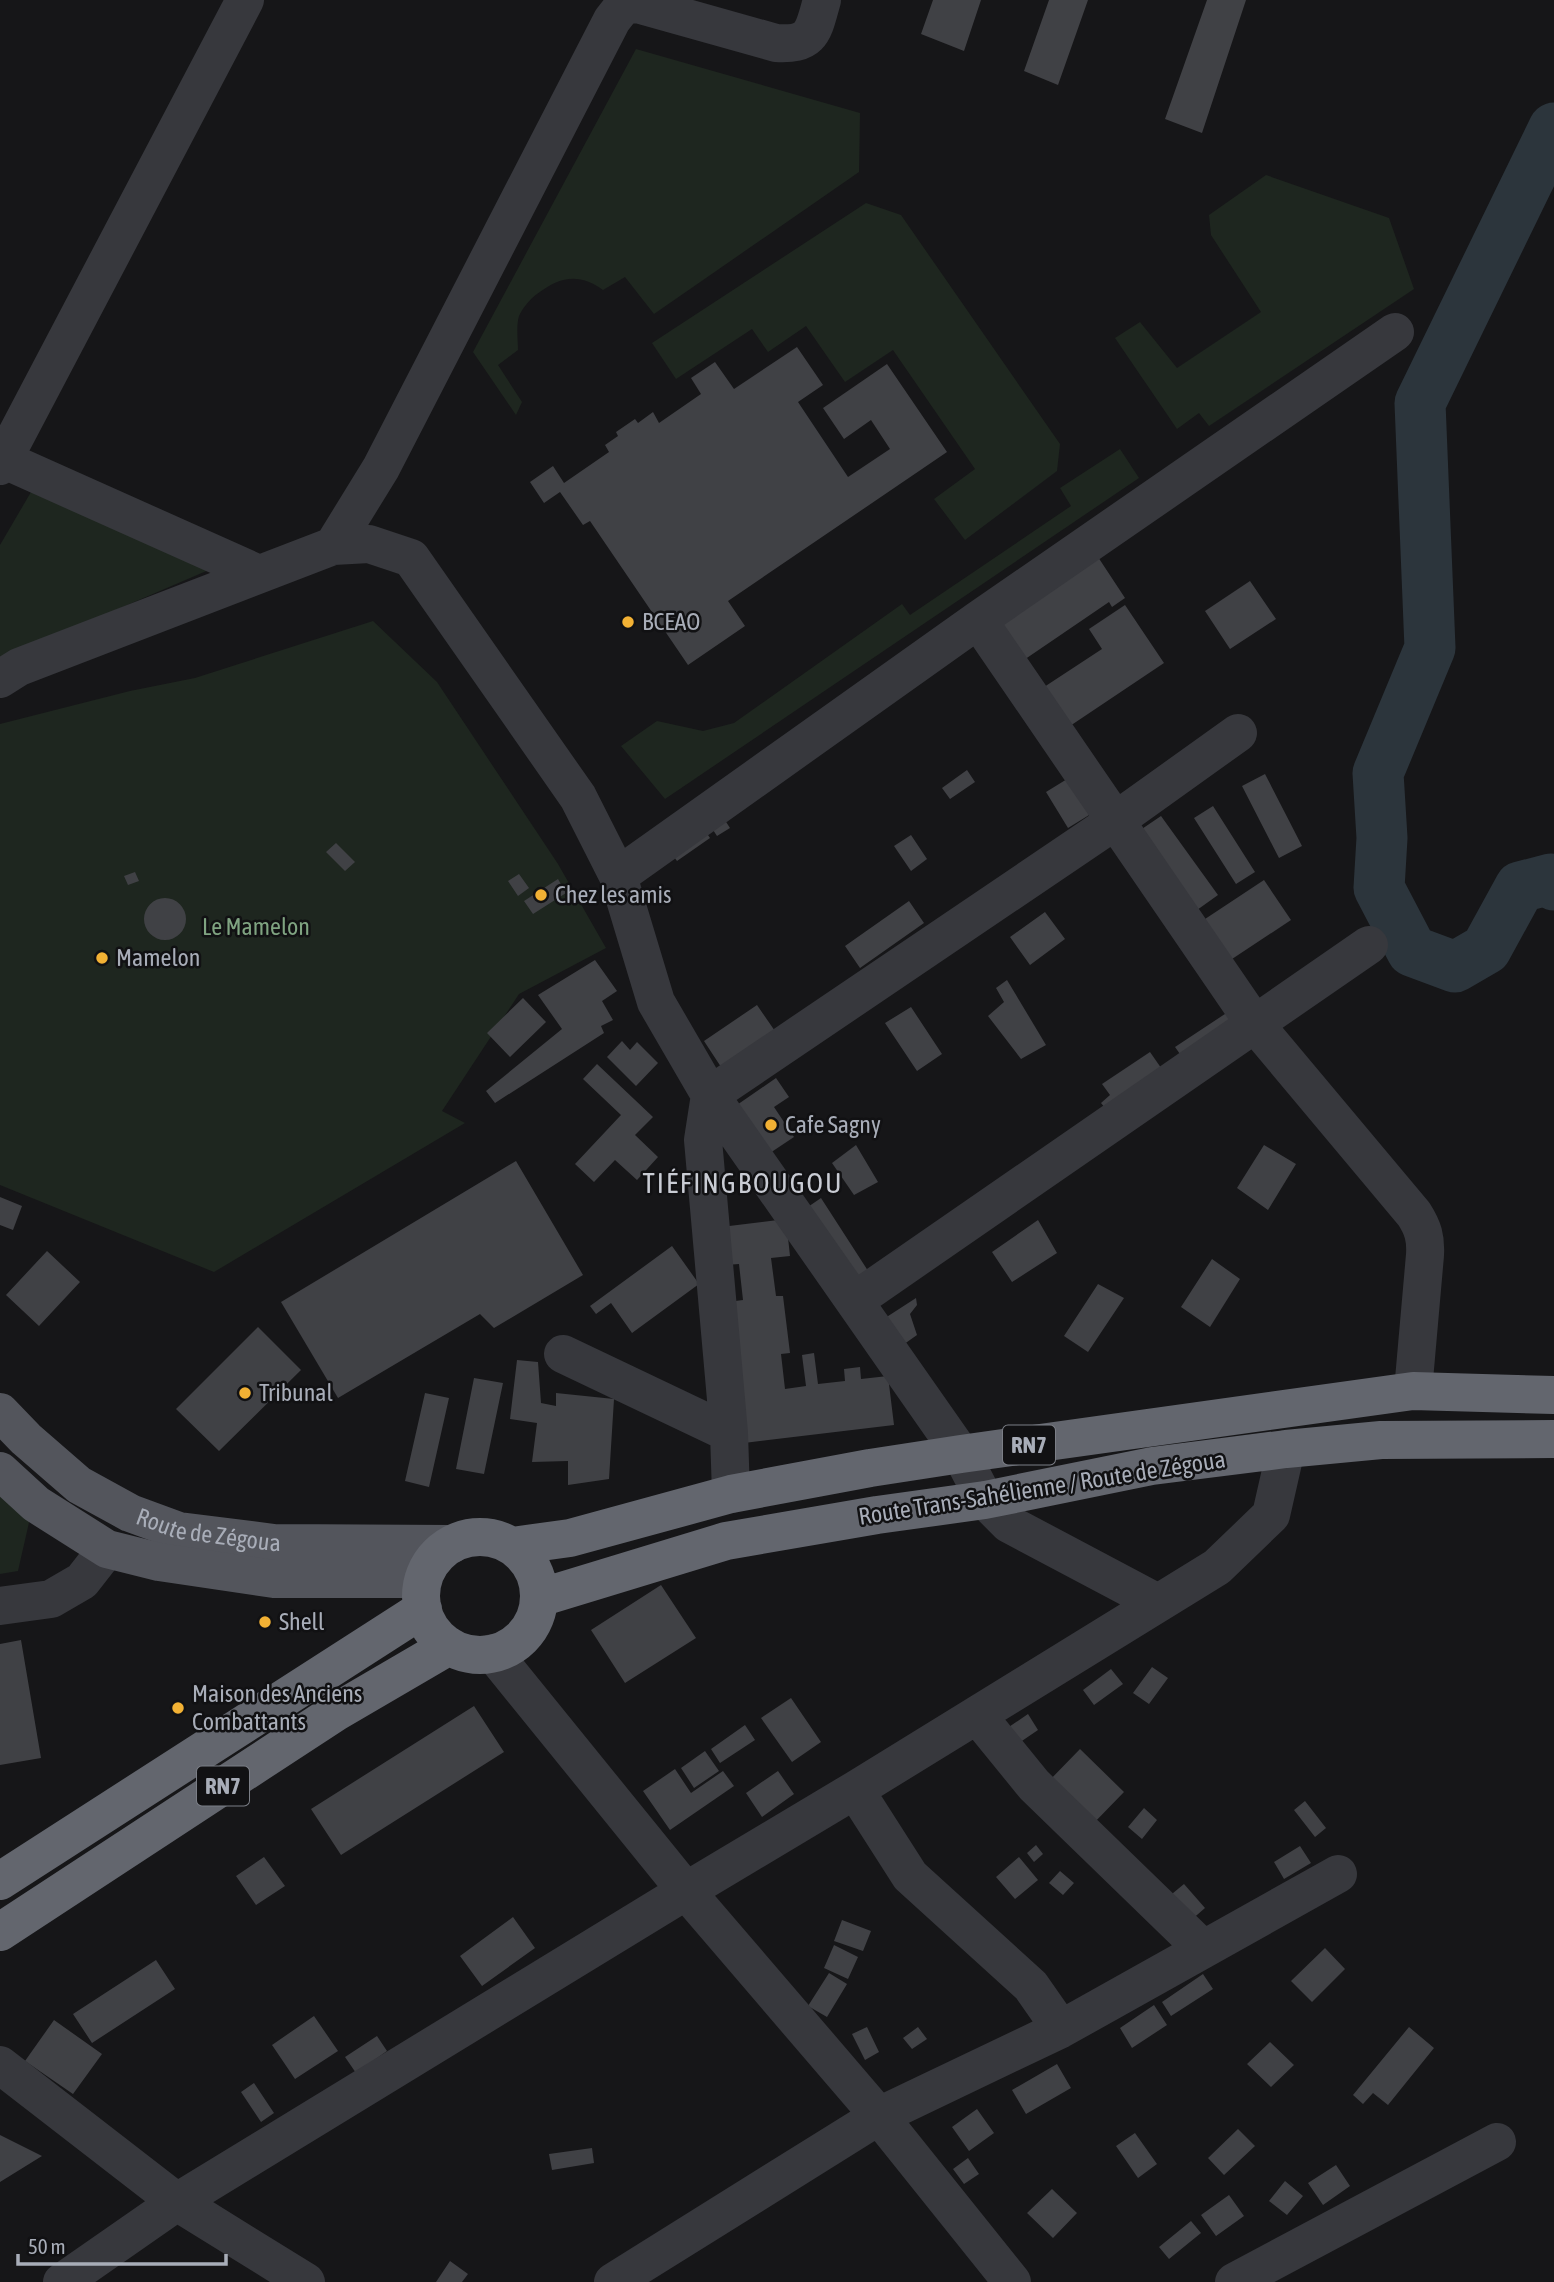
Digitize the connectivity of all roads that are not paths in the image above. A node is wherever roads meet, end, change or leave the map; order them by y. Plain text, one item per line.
1 (245, 0) edge
2 (822, 0) edge
3 (1395, 332) dead end
4 (1, 461) edge
5 (376, 476) junction
6 (333, 546) junction
7 (411, 558) junction
8 (259, 574) junction
9 (978, 620) junction
10 (0, 679) edge
11 (1238, 733) dead end
12 (1115, 821) junction
13 (618, 876) junction
14 (1369, 945) dead end
15 (1254, 1023) junction
16 (710, 1095) junction
17 (854, 1301) junction
18 (563, 1354) dead end
19 (1413, 1391) junction
20 (1554, 1395) edge
21 (0, 1412) edge
22 (729, 1433) junction
23 (1554, 1439) edge
24 (1286, 1449) junction
25 (961, 1454) junction
26 (0, 1471) edge
27 (731, 1494) junction
28 (985, 1500) junction
29 (452, 1544) junction
30 (512, 1546) junction
31 (107, 1549) junction
32 (423, 1594) junction
33 (539, 1598) junction
34 (1158, 1603) junction
35 (0, 1606) edge
36 (449, 1646) junction
37 (493, 1653) junction
38 (977, 1715) junction
39 (855, 1790) junction
40 (1338, 1874) dead end
41 (0, 1881) edge
42 (686, 1891) junction
43 (0, 1932) edge
44 (1202, 1949) junction
45 (1061, 2029) junction
46 (0, 2064) edge
47 (879, 2116) junction
48 (1497, 2142) dead end
49 (177, 2202) junction
50 (62, 2282) edge
51 (306, 2282) edge
52 (613, 2282) edge
53 (1012, 2282) edge
54 (1234, 2282) edge

1 - 4 street
2 - 5 street
3 - 9 street
4 - 8 street
5 - 6 street
5 - 7 street
6 - 7 street
6 - 8 street
7 - 13 street
8 - 10 street
9 - 12 street
9 - 13 street
11 - 12 street
12 - 15 street
12 - 16 street
13 - 16 street
14 - 15 street
15 - 17 street
15 - 19 street
16 - 17 street
16 - 22 street
17 - 25 street
18 - 22 street
19 - 20 highway, Route Trans-Sahélienne / Route de Zégoua / RN7
19 - 25 highway, Route Trans-Sahélienne / Route de Zégoua / RN7
21 - 29 main road, Route de Zégoua
22 - 27 street
23 - 24 highway, Route Trans-Sahélienne / Route de Zégoua / RN7
24 - 28 highway, Route Trans-Sahélienne / Route de Zégoua / RN7
24 - 34 street
25 - 27 highway, Route Trans-Sahélienne / Route de Zégoua / RN7
25 - 28 street
26 - 31 main road, Route de Zégoua
27 - 30 highway, Route Trans-Sahélienne / Route de Zégoua / RN7
28 - 33 highway, Route Trans-Sahélienne / Route de Zégoua / RN7
28 - 34 street
29 - 30 highway, RN7
29 - 32 highway, RN7
30 - 33 highway
31 - 32 main road, Route de Zégoua
31 - 35 street
32 - 36 highway
32 - 41 highway, RN7
33 - 37 highway
34 - 38 street
36 - 37 highway
36 - 43 highway, RN7
37 - 42 street
38 - 39 street
38 - 44 street
39 - 42 street
39 - 45 street
40 - 44 street
42 - 47 street
42 - 49 street
44 - 45 street
45 - 47 street
46 - 49 street
47 - 52 street
47 - 53 street
48 - 54 street
49 - 50 street
49 - 51 street

